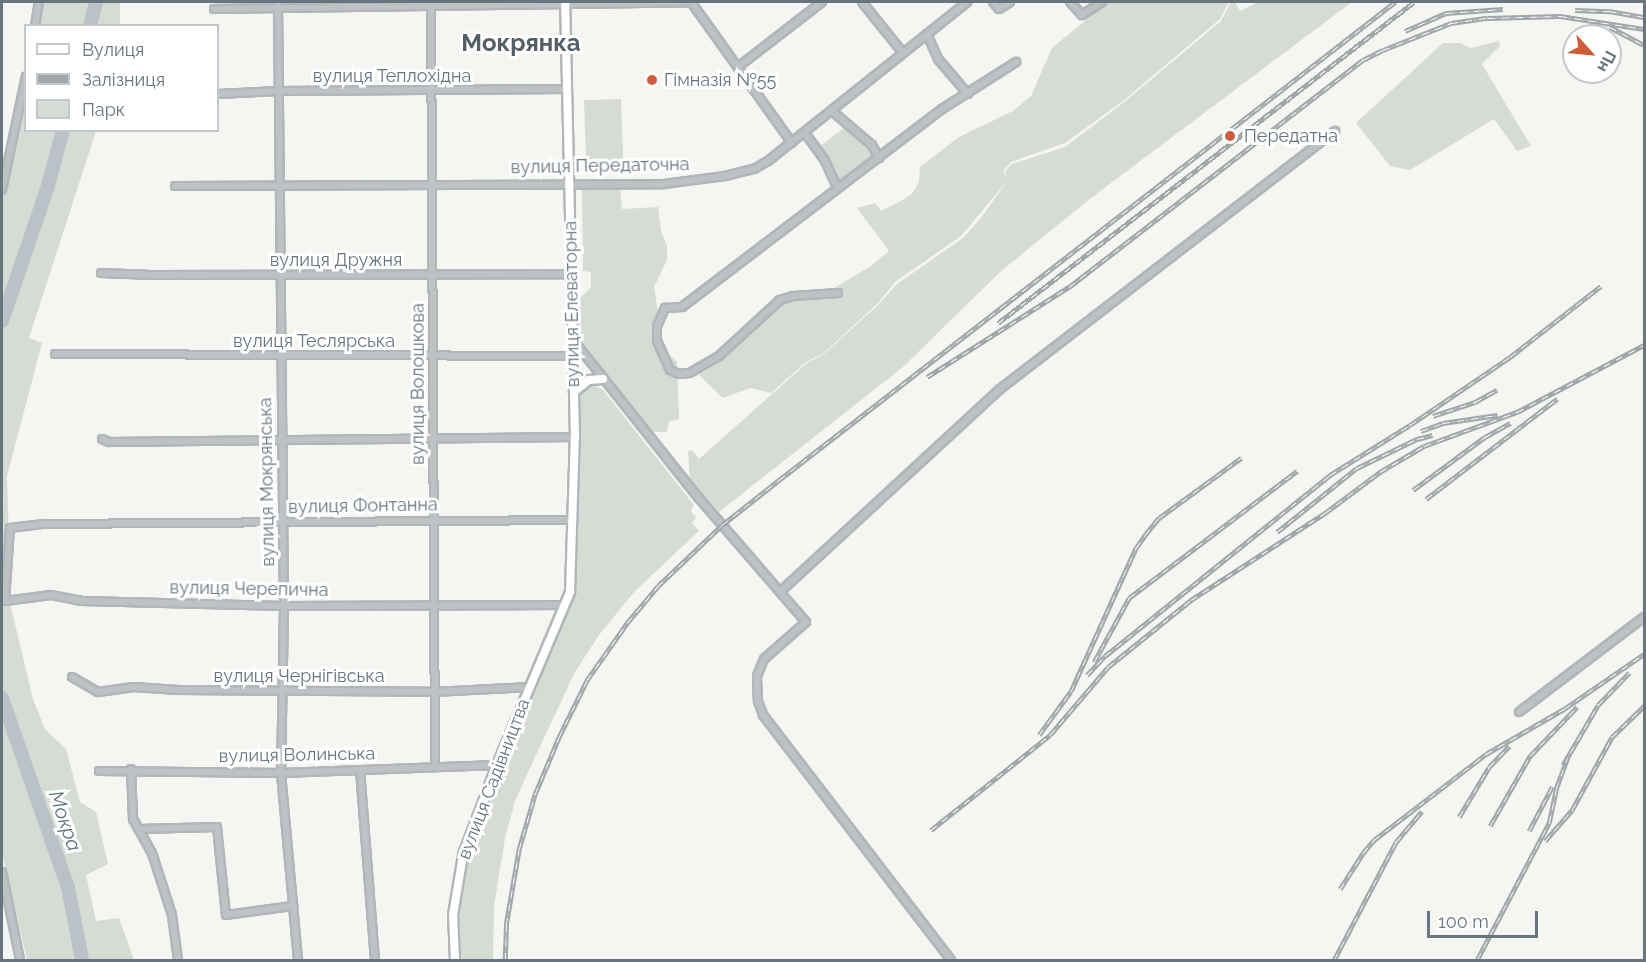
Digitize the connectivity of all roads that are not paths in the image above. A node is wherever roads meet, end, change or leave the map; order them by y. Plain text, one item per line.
1 (39, 2) edge
2 (692, 2) edge
3 (822, 2) edge
4 (862, 2) edge
5 (967, 2) edge
6 (993, 2) edge
7 (1011, 2) edge
8 (1070, 2) edge
9 (1102, 2) edge
10 (565, 3) edge
11 (278, 5) edge
12 (431, 5) edge
13 (214, 9) dead end
14 (35, 24) edge
15 (927, 34) junction
16 (903, 53) junction
17 (1016, 62) dead end
18 (738, 67) junction
19 (24, 86) edge
20 (567, 89) junction
21 (278, 91) junction
22 (432, 92) junction
23 (219, 94) edge
24 (968, 94) junction
25 (831, 111) junction
26 (1335, 131) dead end
27 (805, 133) junction
28 (792, 143) junction
29 (879, 158) junction
30 (569, 183) junction
31 (434, 184) junction
32 (175, 186) dead end
33 (279, 186) junction
34 (837, 187) junction
35 (2, 190) edge
36 (101, 273) dead end
37 (571, 274) junction
38 (432, 275) junction
39 (281, 276) junction
40 (838, 293) dead end
41 (572, 340) junction
42 (55, 354) dead end
43 (432, 356) junction
44 (573, 356) junction
45 (280, 357) junction
46 (603, 378) junction
47 (574, 392) junction
48 (575, 437) junction
49 (102, 438) dead end
50 (433, 438) junction
51 (282, 440) junction
52 (573, 520) junction
53 (433, 521) junction
54 (283, 522) junction
55 (10, 528) joint
56 (780, 592) junction
57 (434, 605) junction
58 (566, 605) junction
59 (284, 606) junction
60 (1644, 617) edge
61 (72, 677) dead end
62 (531, 687) junction
63 (282, 691) junction
64 (433, 692) junction
65 (1519, 712) dead end
66 (497, 765) junction
67 (435, 767) junction
68 (131, 770) junction
69 (360, 770) junction
70 (99, 771) dead end
71 (280, 773) junction
72 (139, 829) junction
73 (2, 872) edge
74 (293, 906) junction
75 (20, 960) edge
76 (178, 960) edge
77 (298, 960) edge
78 (375, 960) edge
79 (455, 960) edge
80 (951, 960) edge

1 - 14 street
2 - 10 street
2 - 18 street
3 - 18 street
4 - 16 street
5 - 15 street, вулиця Передаточна
6 - 7 street
8 - 9 street
10 - 12 street
10 - 20 street, вулиця Елеваторна
11 - 12 street
11 - 13 street
11 - 21 street, вулиця Мокрянська
12 - 22 street, вулиця Волошкова
15 - 16 street, вулиця Передаточна
15 - 24 street
16 - 25 street, вулиця Передаточна
17 - 24 street
18 - 28 street
19 - 35 street
20 - 22 street, вулиця Теплохідна
20 - 30 street, вулиця Елеваторна
21 - 22 street, вулиця Теплохідна
21 - 23 street, вулиця Теплохідна
21 - 33 street, вулиця Мокрянська
22 - 31 street, вулиця Волошкова
24 - 29 street
25 - 27 street, вулиця Передаточна
25 - 29 street
26 - 56 street
27 - 28 street, вулиця Передаточна
27 - 34 street
28 - 30 street, вулиця Передаточна
29 - 34 street
30 - 31 street, вулиця Передаточна
30 - 37 street, вулиця Елеваторна
31 - 33 street, вулиця Передаточна
31 - 38 street, вулиця Волошкова
32 - 33 street, вулиця Передаточна
33 - 39 street, вулиця Мокрянська
34 - 40 street
36 - 39 street, вулиця Дружня
37 - 38 street, вулиця Дружня
37 - 41 street, вулиця Елеваторна
38 - 39 street, вулиця Дружня
38 - 43 street, вулиця Волошкова
39 - 45 street, вулиця Мокрянська
41 - 44 street, вулиця Елеваторна
41 - 46 street
42 - 45 street, вулиця Теслярська
43 - 44 street, вулиця Теслярська
43 - 45 street, вулиця Теслярська
43 - 50 street, вулиця Волошкова
44 - 47 street, вулиця Елеваторна
45 - 51 street, вулиця Мокрянська
46 - 47 street
46 - 56 street
47 - 48 street, вулиця Елеваторна
48 - 50 street
48 - 52 street, вулиця Елеваторна
49 - 51 street
50 - 51 street
50 - 53 street, вулиця Волошкова
51 - 54 street, вулиця Мокрянська
52 - 53 street, вулиця Фонтанна
52 - 58 street, вулиця Елеваторна
53 - 54 street, вулиця Фонтанна
53 - 57 street, вулиця Волошкова
54 - 55 street, вулиця Фонтанна
54 - 59 street, вулиця Мокрянська
55 - 59 street, вулиця Черепична
56 - 80 street
57 - 58 street, вулиця Черепична
57 - 59 street, вулиця Черепична
57 - 64 street, вулиця Волошкова
58 - 62 street, вулиця Садівництва
59 - 63 street, вулиця Мокрянська
60 - 65 street
61 - 63 street, вулиця Чернігівська
62 - 64 street, вулиця Чернігівська
62 - 66 street, вулиця Садівництва
63 - 64 street, вулиця Чернігівська
63 - 71 street, вулиця Мокрянська
64 - 67 street, вулиця Волошкова
66 - 67 street, вулиця Волинська
66 - 79 street, вулиця Садівництва
67 - 69 street, вулиця Волинська
68 - 70 street, вулиця Волинська
68 - 71 street, вулиця Волинська
68 - 72 street
69 - 71 street, вулиця Волинська
69 - 78 street
71 - 74 street, вулиця Мокрянська
72 - 74 street
72 - 76 street
73 - 75 street
74 - 77 street, вулиця Мокрянська

